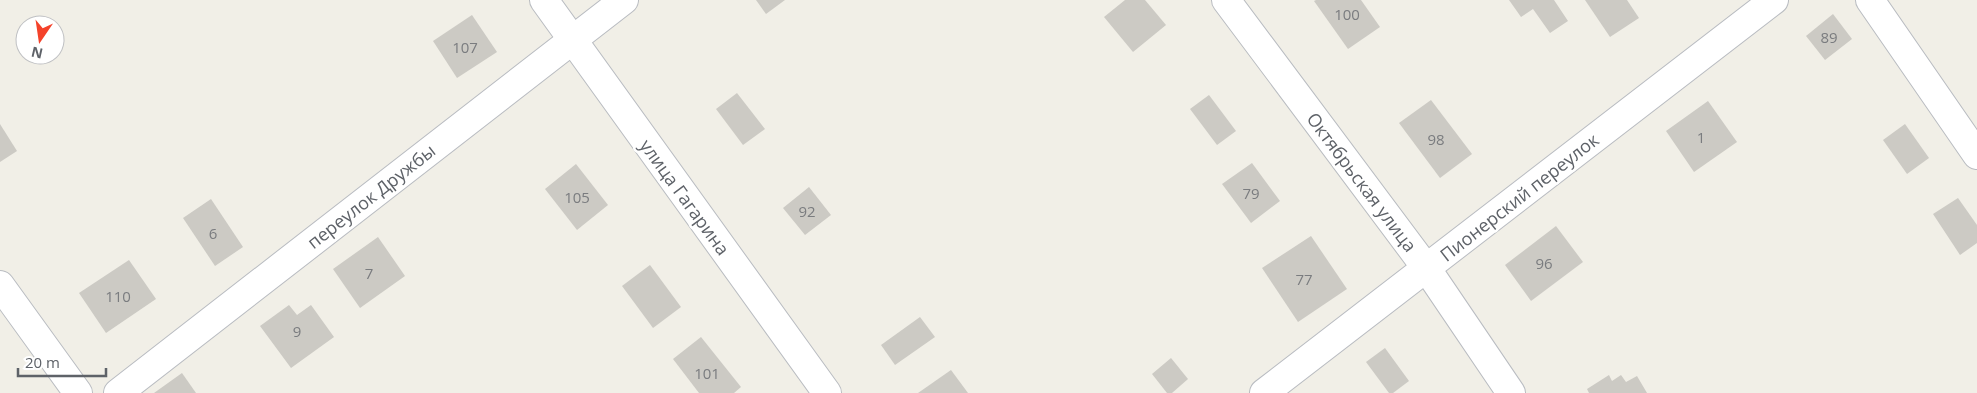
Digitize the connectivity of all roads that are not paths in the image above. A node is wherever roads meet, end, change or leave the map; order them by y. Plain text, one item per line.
1 (544, 0) edge
2 (624, 0) edge
3 (1226, 0) edge
4 (1774, 0) edge
5 (1870, 0) edge
6 (572, 39) junction
7 (1977, 155) edge
8 (1427, 269) junction
9 (0, 285) edge
10 (78, 393) edge
11 (118, 393) edge
12 (827, 393) edge
13 (1264, 393) edge
14 (1511, 393) edge

1 - 6 street, улица Гагарина
2 - 6 street, переулок Дружбы
3 - 8 street, Октябрьская улица
4 - 8 street, Пионерский переулок
5 - 7 street
6 - 11 street, переулок Дружбы
6 - 12 street, улица Гагарина
8 - 13 street, Пионерский переулок
8 - 14 street, Октябрьская улица
9 - 10 street

